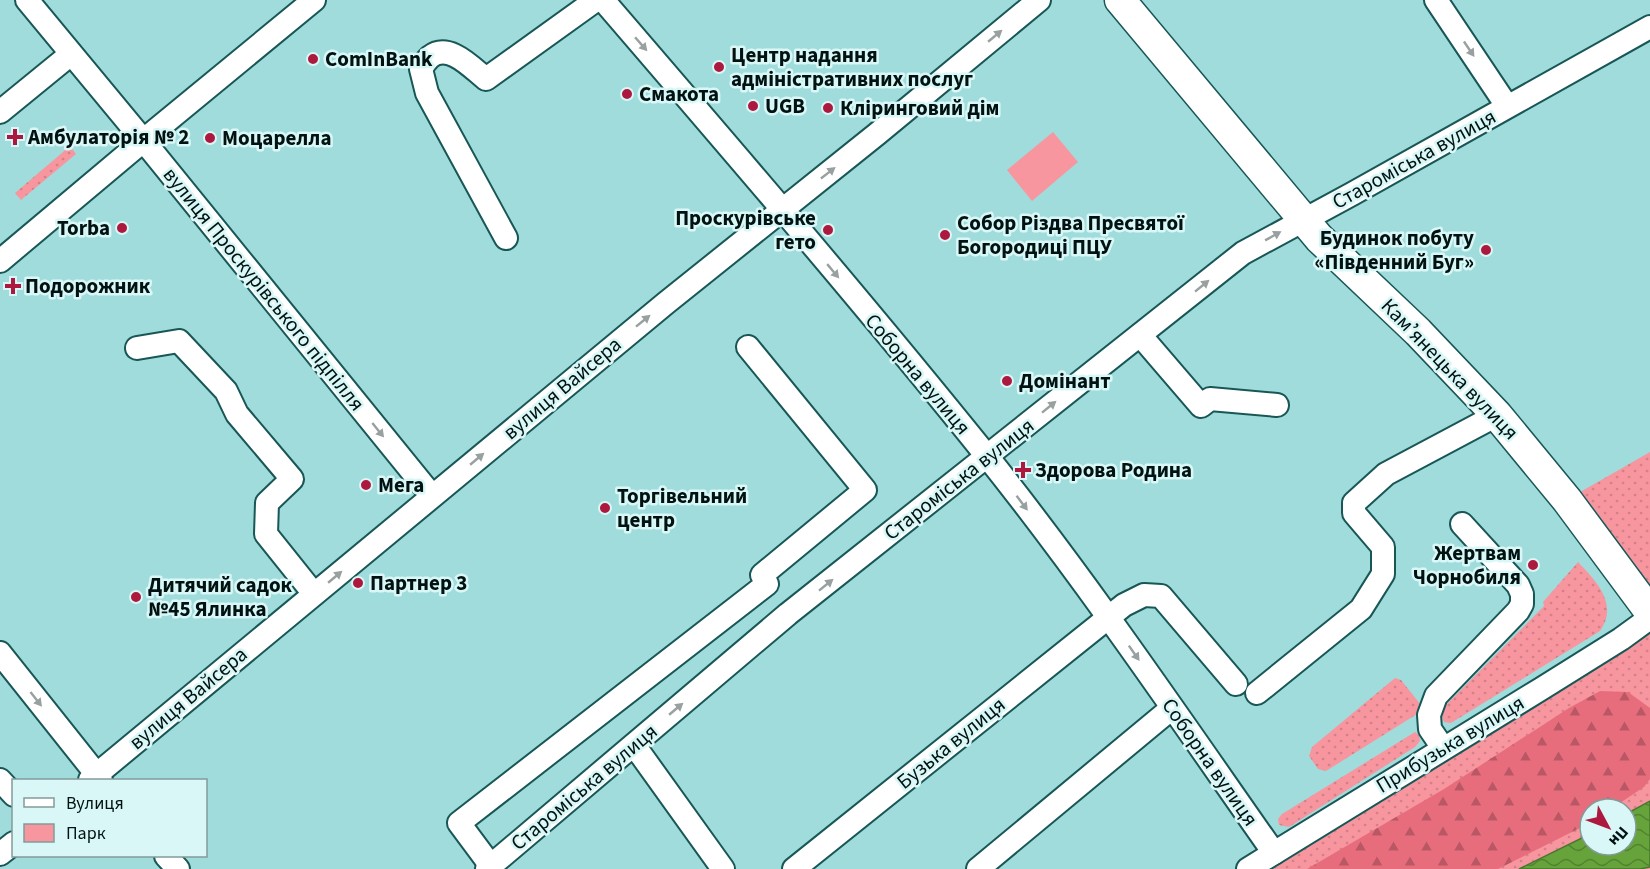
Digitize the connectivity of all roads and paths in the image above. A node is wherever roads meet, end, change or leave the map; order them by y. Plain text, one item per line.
1 (27, 0) edge
2 (314, 0) edge
3 (596, 0) edge
4 (603, 0) edge
5 (1039, 0) edge
6 (1120, 0) edge
7 (1436, 0) edge
8 (1650, 27) edge
9 (71, 54) junction
10 (1507, 106) junction
11 (0, 112) edge
12 (143, 140) junction
13 (783, 210) junction
14 (1303, 220) junction
15 (506, 238) dead end
16 (0, 261) edge
17 (1140, 335) junction
18 (748, 347) dead end
19 (137, 348) dead end
20 (1277, 405) dead end
21 (1497, 415) junction
22 (987, 457) junction
23 (432, 496) junction
24 (1462, 524) dead end
25 (314, 594) junction
26 (1650, 612) edge
27 (1108, 617) junction
28 (1650, 618) edge
29 (0, 653) edge
30 (1236, 684) dead end
31 (1257, 693) dead end
32 (1172, 708) junction
33 (634, 745) junction
34 (1443, 748) junction
35 (96, 779) edge
36 (0, 780) edge
37 (12, 793) edge
38 (12, 845) edge
39 (1274, 853) junction
40 (0, 854) edge
41 (168, 857) edge
42 (489, 867) edge
43 (178, 869) edge
44 (723, 869) edge
45 (794, 869) edge
46 (978, 869) edge
47 (1248, 869) edge

1 - 9 street, вулиця Проскурівського підпілля
2 - 12 street
3 - 15 street
4 -> 13 street, Соборна вулиця
13 -> 5 street, вулиця Вайсера
6 - 14 main road, Камʼянецька вулиця
7 -> 10 street
8 - 10 street, Староміська вулиця
9 - 11 street
9 - 12 street, вулиця Проскурівського підпілля
10 - 14 street, Староміська вулиця
12 - 16 street
12 -> 23 street, вулиця Проскурівського підпілля
13 -> 22 street, Соборна вулиця
23 -> 13 street, вулиця Вайсера
17 -> 14 street, Староміська вулиця
14 - 21 main road, Камʼянецька вулиця
17 - 20 street
22 -> 17 street, Староміська вулиця
18 - 42 street
19 - 25 street
21 - 26 main road, Камʼянецька вулиця
21 - 31 street
22 -> 27 street, Соборна вулиця
33 -> 22 street, Староміська вулиця
25 -> 23 street, вулиця Вайсера
24 - 34 street
25 - 35 street, вулиця Вайсера
27 - 30 street, Бузька вулиця
27 -> 32 street, Соборна вулиця
27 - 45 street, Бузька вулиця
28 - 34 street, Прибузька вулиця
29 -> 35 street
32 - 39 street, Соборна вулиця
32 - 46 street
33 - 42 street, Староміська вулиця
33 - 44 street
34 - 39 street, Прибузька вулиця
36 - 37 street
38 - 40 street
39 - 47 street, Прибузька вулиця
41 - 43 street

